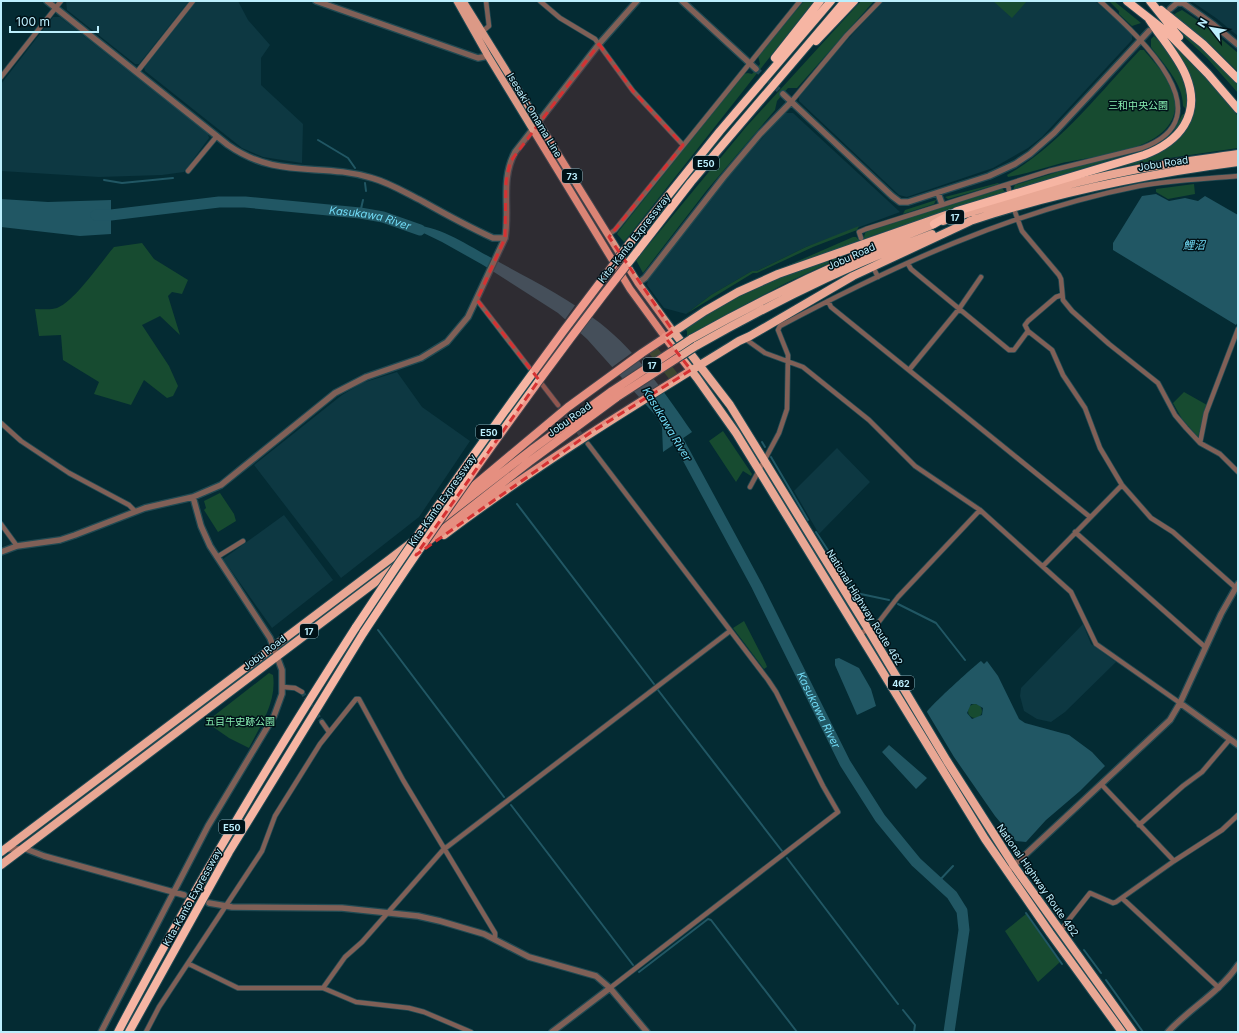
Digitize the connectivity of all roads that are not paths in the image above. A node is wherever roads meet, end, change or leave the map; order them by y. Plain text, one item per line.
1 (47, 1) edge
2 (60, 1) edge
3 (193, 1) edge
4 (316, 1) edge
5 (457, 1) edge
6 (463, 1) edge
7 (486, 1) edge
8 (540, 1) edge
9 (637, 1) edge
10 (682, 1) edge
11 (800, 1) edge
12 (820, 1) edge
13 (831, 1) edge
14 (844, 1) edge
15 (854, 1) edge
16 (880, 1) edge
17 (1100, 1) edge
18 (1127, 1) edge
19 (1151, 2) edge
20 (1180, 2) edge
21 (56, 7) junction
22 (1170, 9) dead end
23 (1149, 19) junction
24 (483, 31) junction
25 (1149, 31) dead end
26 (1141, 40) junction
27 (599, 44) junction
28 (1238, 45) edge
29 (488, 56) junction
30 (749, 63) junction
31 (756, 69) tunnel mouth
32 (137, 72) junction
33 (780, 76) junction
34 (1, 77) edge
35 (1238, 79) edge
36 (783, 94) tunnel mouth
37 (1238, 100) edge
38 (791, 102) junction
39 (1238, 109) edge
40 (538, 121) junction
41 (532, 129) junction
42 (720, 131) junction
43 (217, 136) junction
44 (683, 145) junction
45 (1238, 154) edge
46 (1238, 162) edge
47 (188, 172) dead end
48 (1238, 176) edge
49 (1008, 184) junction
50 (1009, 191) dead end
51 (938, 193) junction
52 (942, 204) junction
53 (985, 207) junction
54 (957, 211) junction
55 (1015, 212) dead end
56 (975, 219) junction
57 (1017, 219) junction
58 (934, 224) junction
59 (608, 235) junction
60 (505, 238) junction
61 (861, 238) dead end
62 (908, 264) junction
63 (875, 271) dead end
64 (878, 277) junction
65 (981, 277) dead end
66 (638, 283) junction
67 (1062, 295) junction
68 (478, 297) junction
69 (828, 301) junction
70 (959, 309) junction
71 (1238, 330) edge
72 (673, 331) junction
73 (1028, 331) junction
74 (665, 337) junction
75 (744, 338) junction
76 (694, 343) junction
77 (788, 361) junction
78 (700, 365) junction
79 (691, 370) junction
80 (909, 370) junction
81 (615, 394) junction
82 (558, 405) tunnel mouth
83 (2, 427) edge
84 (1200, 443) junction
85 (588, 444) tunnel mouth
86 (763, 460) junction
87 (759, 470) junction
88 (1238, 472) edge
89 (1122, 485) junction
90 (750, 487) dead end
91 (193, 497) junction
92 (980, 510) junction
93 (135, 512) junction
94 (1090, 517) junction
95 (1, 524) edge
96 (1075, 532) junction
97 (420, 536) junction
98 (243, 541) dead end
99 (17, 546) junction
100 (1, 552) edge
101 (217, 558) junction
102 (1042, 566) junction
103 (390, 571) junction
104 (1237, 586) edge
105 (868, 630) junction
106 (730, 631) junction
107 (860, 634) junction
108 (273, 647) junction
109 (1205, 647) junction
110 (276, 656) junction
111 (283, 686) junction
112 (302, 692) tunnel mouth
113 (1180, 703) junction
114 (322, 722) tunnel mouth
115 (329, 732) junction
116 (1230, 739) junction
117 (1238, 745) edge
118 (1102, 784) junction
119 (1238, 815) edge
120 (1140, 824) junction
121 (22, 848) junction
122 (2, 850) edge
123 (443, 850) junction
124 (1174, 861) junction
125 (1, 865) edge
126 (1014, 866) junction
127 (1007, 872) junction
128 (174, 892) junction
129 (184, 895) dead end
130 (1122, 898) junction
131 (209, 903) dead end
132 (225, 906) junction
133 (387, 913) junction
134 (1060, 931) junction
135 (495, 940) junction
136 (188, 964) junction
137 (1238, 965) edge
138 (323, 988) junction
139 (610, 988) junction
140 (1219, 988) junction
141 (101, 1032) edge
142 (118, 1032) edge
143 (129, 1032) edge
144 (146, 1032) edge
145 (471, 1032) edge
146 (552, 1032) edge
147 (647, 1032) edge
148 (1122, 1032) edge
149 (1133, 1032) edge
150 (1168, 1032) edge

1 - 21 street
2 - 21 street
3 - 32 street
4 - 29 street
5 - 29 main road, Isesaki-Omama Line / 73
6 - 24 main road, Isesaki-Omama Line / 73
7 - 24 street
8 - 27 street
9 - 27 street
10 - 30 street
11 - 30 street
12 - 42 highway
13 - 42 highway, Kita-Kanto Expressway / E50
14 - 33 highway, Kita-Kanto Expressway / E50
15 - 33 highway
16 - 38 street
17 - 26 street
18 - 23 highway
19 - 35 highway
19 - 37 highway
20 - 22 street
20 - 28 street
21 - 32 street
21 - 34 street
23 - 39 highway
23 - 54 highway
24 - 40 main road, Isesaki-Omama Line / 73
25 - 26 street
26 - 49 street
26 - 51 street
27 - 40 street
27 - 44 street
29 - 41 main road, Isesaki-Omama Line / 73
30 - 31 street
30 - 44 street
32 - 43 street
33 - 143 highway, Kita-Kanto Expressway / E50, bridge
36 - 38 street
38 - 51 street
38 - 66 street
40 - 41 street
40 - 59 main road, Isesaki-Omama Line / 73
41 - 60 street
41 - 74 main road, Isesaki-Omama Line / 73
42 - 142 highway, Kita-Kanto Expressway / E50, bridge
43 - 47 street
43 - 60 street
44 - 59 street
45 - 53 highway, Jobu Road / 17
46 - 56 highway, Jobu Road / 17
48 - 57 street
49 - 50 street
49 - 52 street
51 - 52 street
52 - 61 street
53 - 54 highway
53 - 58 highway, Jobu Road / 17
54 - 58 highway
54 - 72 highway
55 - 57 street
56 - 75 highway
56 - 76 highway, Jobu Road / 17
57 - 62 street
57 - 67 street
58 - 76 highway, Jobu Road / 17
59 - 66 main road, Isesaki-Omama Line / 73
60 - 68 street
62 - 64 street
62 - 70 street
63 - 64 street
64 - 69 street
65 - 70 street
66 - 72 main road, Isesaki-Omama Line / 73
67 - 73 street
67 - 84 street
68 - 82 street
68 - 91 street
69 - 77 street
69 - 80 street
70 - 73 street
70 - 80 street
71 - 84 street
72 - 74 highway
72 - 78 highway, National Highway Route 462 / 462
73 - 89 street
74 - 79 highway, National Highway Route 462 / 462
74 - 97 highway
75 - 77 street
75 - 78 highway
76 - 81 highway, Jobu Road / 17, bridge
77 - 86 street
77 - 92 street
78 - 79 highway
78 - 86 highway, National Highway Route 462 / 462
79 - 87 highway, National Highway Route 462 / 462
79 - 103 highway
80 - 94 street
81 - 97 highway, Jobu Road / 17
81 - 103 highway, Jobu Road / 17
83 - 93 street
84 - 88 street
85 - 106 street
86 - 87 street
86 - 105 highway, National Highway Route 462 / 462
87 - 90 street
87 - 107 highway, National Highway Route 462 / 462
89 - 94 street
89 - 104 street
91 - 93 street
91 - 101 street
92 - 102 street
92 - 105 street
93 - 99 street
94 - 96 street
95 - 99 street
96 - 102 street
96 - 109 street
97 - 108 highway, Jobu Road / 17
98 - 101 street
99 - 100 street
101 - 108 street
102 - 113 street
103 - 110 highway, Jobu Road / 17
104 - 109 street
105 - 107 street
105 - 126 highway, National Highway Route 462 / 462
106 - 123 street
106 - 139 street
107 - 127 highway, National Highway Route 462 / 462
108 - 110 street
108 - 122 highway, Jobu Road / 17
109 - 113 street
110 - 111 street
110 - 121 highway, Jobu Road / 17
111 - 112 street
111 - 128 street
113 - 116 street
113 - 118 street
114 - 115 street
115 - 123 street
115 - 132 street
116 - 117 street
116 - 120 street
118 - 120 street
118 - 126 street
119 - 124 street
120 - 124 street
121 - 122 street
121 - 125 highway, Jobu Road / 17
121 - 128 street
123 - 133 street
123 - 135 street
124 - 130 street
126 - 127 street
126 - 134 highway, National Highway Route 462 / 462
127 - 148 highway, National Highway Route 462 / 462
128 - 129 street
128 - 141 street
130 - 134 street
130 - 140 street
131 - 132 street
132 - 133 street
132 - 136 street
133 - 135 street
133 - 138 street
134 - 149 highway, National Highway Route 462 / 462
135 - 139 street
136 - 138 street
136 - 144 street
137 - 140 street
138 - 145 street
139 - 146 street
139 - 147 street
140 - 150 street

